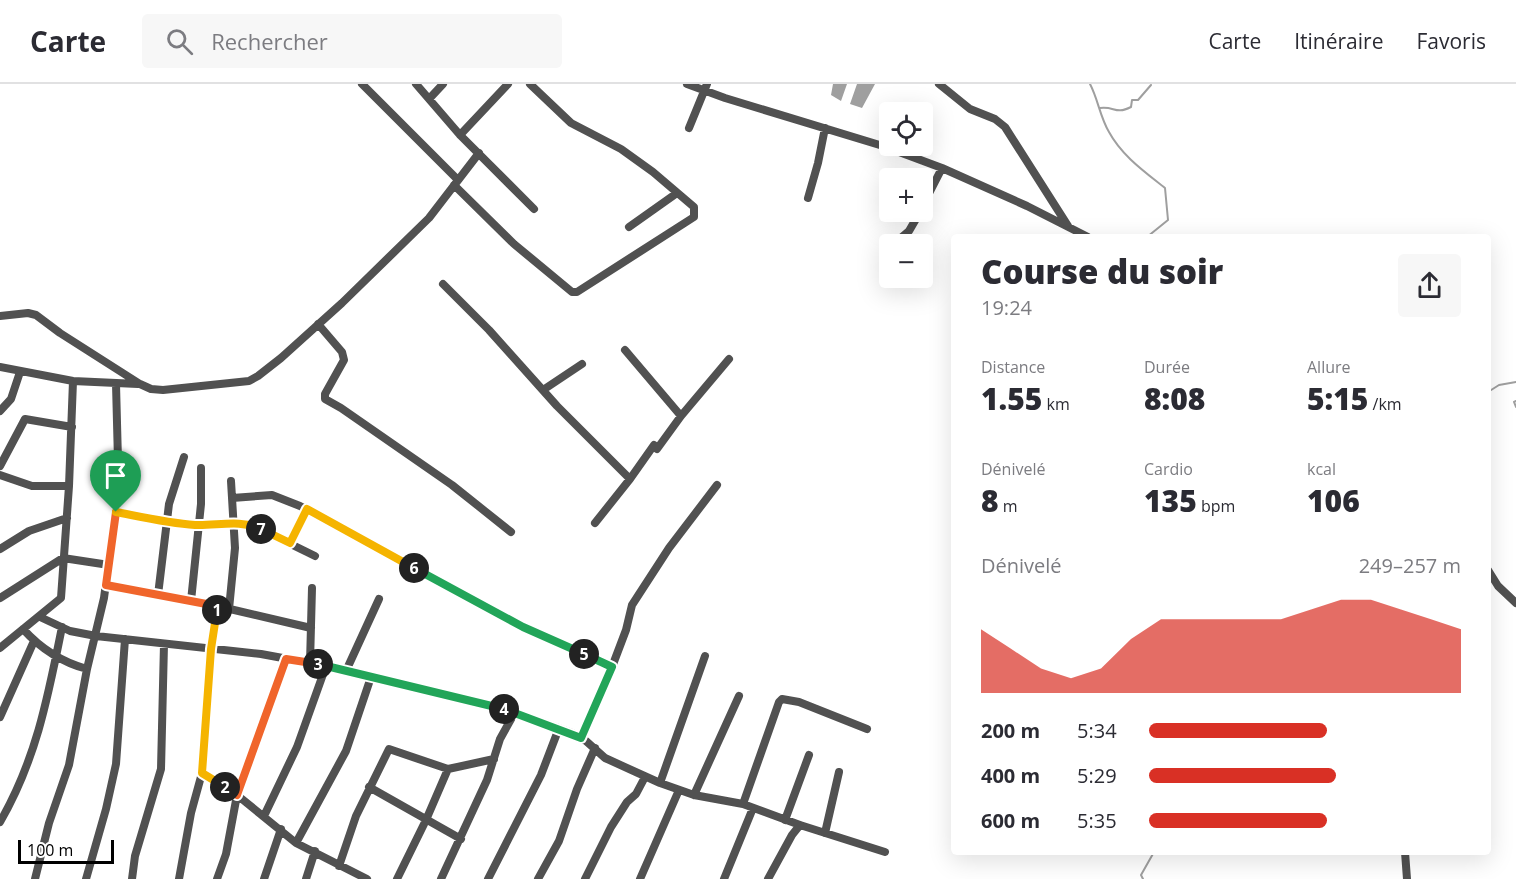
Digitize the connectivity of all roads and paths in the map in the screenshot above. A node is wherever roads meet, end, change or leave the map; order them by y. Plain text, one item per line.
1 (362, 84) edge
2 (416, 84) edge
3 (442, 84) edge
4 (508, 84) edge
5 (530, 84) edge
6 (687, 84) edge
7 (939, 84) edge
8 (706, 87) edge
9 (429, 99) junction
10 (689, 128) dead end
11 (825, 128) junction
12 (460, 135) junction
13 (478, 153) junction
14 (942, 168) junction
15 (456, 182) junction
16 (933, 186) edge
17 (677, 193) junction
18 (808, 198) dead end
19 (534, 209) dead end
20 (914, 222) edge
21 (629, 227) dead end
22 (1068, 227) junction
23 (906, 234) edge
24 (1082, 234) edge
25 (443, 284) dead end
26 (0, 316) edge
27 (318, 324) junction
28 (625, 351) dead end
29 (729, 359) dead end
30 (582, 364) dead end
31 (0, 367) edge
32 (20, 372) junction
33 (73, 381) junction
34 (116, 384) junction
35 (140, 384) junction
36 (543, 390) junction
37 (0, 411) edge
38 (681, 416) junction
39 (72, 427) junction
40 (184, 457) dead end
41 (0, 466) edge
42 (201, 468) dead end
43 (0, 475) edge
44 (630, 479) junction
45 (231, 481) dead end
46 (717, 485) dead end
47 (69, 486) junction
48 (232, 498) junction
49 (307, 509) junction
50 (116, 512) junction
51 (67, 518) junction
52 (167, 522) junction
53 (233, 523) junction
54 (595, 523) dead end
55 (199, 525) junction
56 (511, 532) dead end
57 (290, 543) junction
58 (0, 549) edge
59 (315, 556) dead end
60 (63, 558) junction
61 (109, 565) junction
62 (1491, 575) edge
63 (106, 585) junction
64 (312, 588) dead end
65 (158, 595) junction
66 (0, 598) edge
67 (379, 599) dead end
68 (191, 601) junction
69 (1516, 603) edge
70 (217, 606) junction
71 (229, 609) junction
72 (40, 617) junction
73 (62, 627) junction
74 (311, 627) junction
75 (23, 629) junction
76 (96, 636) junction
77 (125, 639) junction
78 (34, 641) junction
79 (164, 644) junction
80 (0, 648) edge
81 (211, 649) junction
82 (705, 656) dead end
83 (56, 657) junction
84 (286, 659) junction
85 (310, 663) junction
86 (326, 666) junction
87 (612, 667) junction
88 (87, 669) junction
89 (346, 671) junction
90 (370, 677) junction
91 (739, 696) dead end
92 (515, 711) junction
93 (0, 717) edge
94 (559, 728) junction
95 (867, 729) dead end
96 (581, 738) junction
97 (595, 748) junction
98 (809, 755) dead end
99 (494, 759) junction
100 (448, 769) junction
101 (839, 772) dead end
102 (202, 773) junction
103 (645, 777) junction
104 (660, 783) junction
105 (369, 787) junction
106 (679, 790) junction
107 (237, 795) junction
108 (694, 795) junction
109 (743, 804) junction
110 (753, 808) junction
111 (264, 816) junction
112 (426, 820) junction
113 (785, 820) junction
114 (0, 822) edge
115 (800, 825) junction
116 (281, 829) junction
117 (825, 833) junction
118 (460, 839) junction
119 (296, 843) junction
120 (315, 851) junction
121 (885, 852) dead end
122 (1405, 855) edge
123 (339, 866) junction
124 (362, 878) edge
125 (35, 879) edge
126 (86, 879) edge
127 (132, 879) edge
128 (179, 879) edge
129 (217, 879) edge
130 (264, 879) edge
131 (306, 879) edge
132 (397, 879) edge
133 (441, 879) edge
134 (488, 879) edge
135 (538, 879) edge
136 (585, 879) edge
137 (640, 879) edge
138 (724, 879) edge
139 (768, 879) edge
140 (1407, 879) edge

1 - 15 street
2 - 9 street
3 - 9 street
4 - 12 street
5 - 17 street
6 - 8 street
7 - 22 street
8 - 10 street
8 - 11 street
9 - 12 street
11 - 14 street
11 - 18 street
12 - 13 street
13 - 15 street
13 - 19 street
14 - 16 street
14 - 22 street
15 - 17 street
15 - 27 street
17 - 21 street
20 - 23 street
22 - 24 street
25 - 36 street
26 - 35 street
27 - 35 street
27 - 56 street
28 - 38 street
29 - 38 street
30 - 36 street
31 - 32 street
32 - 33 street
32 - 37 street
33 - 34 street
33 - 39 street
34 - 35 street
34 - 50 street
36 - 44 street
38 - 44 street
39 - 41 street
39 - 47 street
40 - 52 street
42 - 55 street
43 - 47 street
44 - 54 street
45 - 48 street
46 - 87 street
47 - 51 street
48 - 49 street
48 - 53 street
49 - 57 street
49 - 87 street
50 - 52 street
50 - 61 street
51 - 58 street
51 - 60 street
52 - 55 street
52 - 65 street
53 - 55 street
53 - 57 street
53 - 71 street
55 - 68 street
57 - 59 street
60 - 61 street
60 - 66 street
60 - 72 street
61 - 63 street
62 - 69 street
63 - 65 street
63 - 76 street
64 - 74 street
65 - 68 street
67 - 89 street
68 - 70 street
70 - 71 street
70 - 81 street
71 - 74 street
72 - 73 street
72 - 75 street
73 - 76 street
73 - 83 street
74 - 85 street
75 - 78 street
75 - 80 street
76 - 77 street
76 - 88 street
77 - 79 street
77 - 126 street
78 - 83 street
78 - 93 street
79 - 81 street
79 - 127 street
81 - 84 street
81 - 102 street
82 - 104 street
83 - 88 street
83 - 114 street
84 - 85 street
84 - 107 street
85 - 86 street
86 - 89 street
86 - 111 street
87 - 96 street
88 - 125 street
89 - 90 street
90 - 92 street
90 - 119 street
91 - 108 street
92 - 94 street
92 - 99 street
94 - 96 street
94 - 134 street
95 - 109 street
96 - 97 street
97 - 103 street
97 - 135 street
98 - 113 street
99 - 100 street
99 - 118 street
100 - 105 street
100 - 112 street
101 - 117 street
102 - 107 street
102 - 128 street
103 - 104 street
103 - 136 street
104 - 106 street
105 - 112 street
105 - 123 street
106 - 108 street
106 - 137 street
107 - 111 street
107 - 129 street
108 - 109 street
109 - 110 street
110 - 113 street
110 - 138 street
111 - 116 street
112 - 118 street
112 - 132 street
113 - 115 street
115 - 117 street
115 - 139 street
116 - 119 street
116 - 130 street
117 - 121 street
118 - 133 street
119 - 120 street
120 - 123 street
120 - 131 street
122 - 140 street
123 - 124 street

